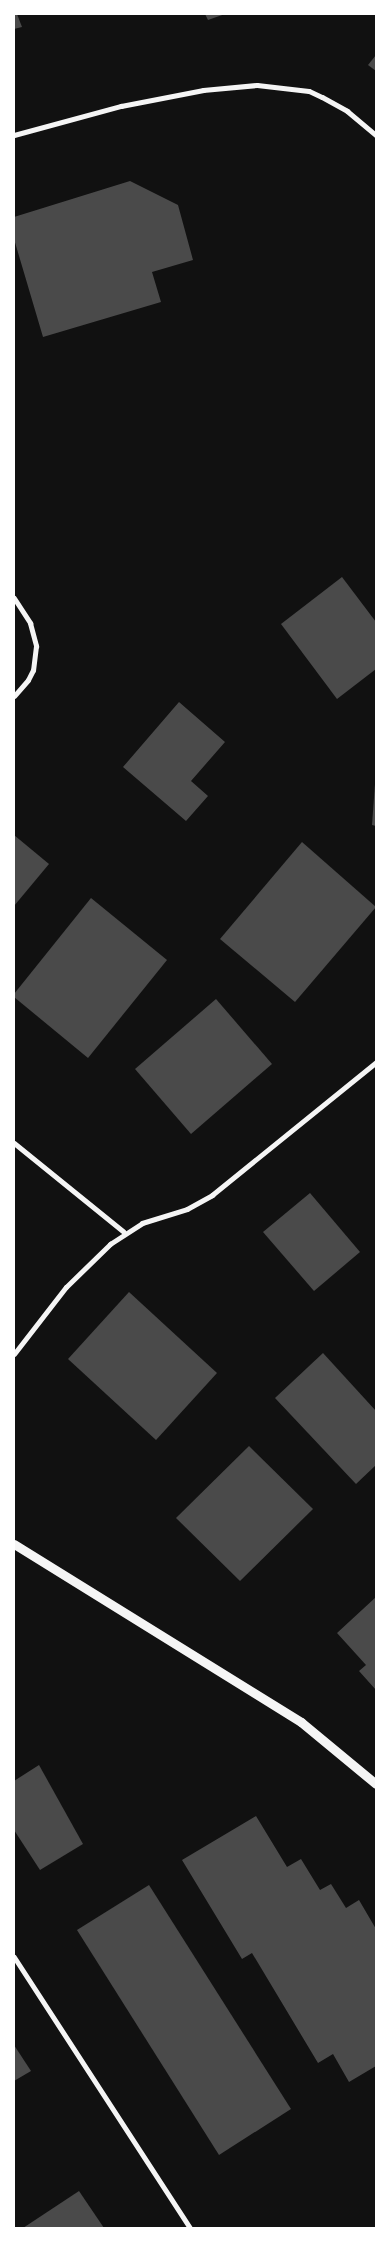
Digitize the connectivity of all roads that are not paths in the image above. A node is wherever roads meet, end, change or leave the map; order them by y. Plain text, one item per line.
1 (14, 135) edge
2 (376, 135) edge
3 (14, 598) edge
4 (14, 696) edge
5 (376, 1062) edge
6 (14, 1143) edge
7 (124, 1232) junction
8 (14, 1354) edge
9 (14, 1544) edge
10 (376, 1784) edge
11 (14, 1957) edge
12 (190, 2228) edge

1 - 2 street
3 - 4 street
5 - 7 street
6 - 7 street
7 - 8 street
9 - 10 street
11 - 12 street

